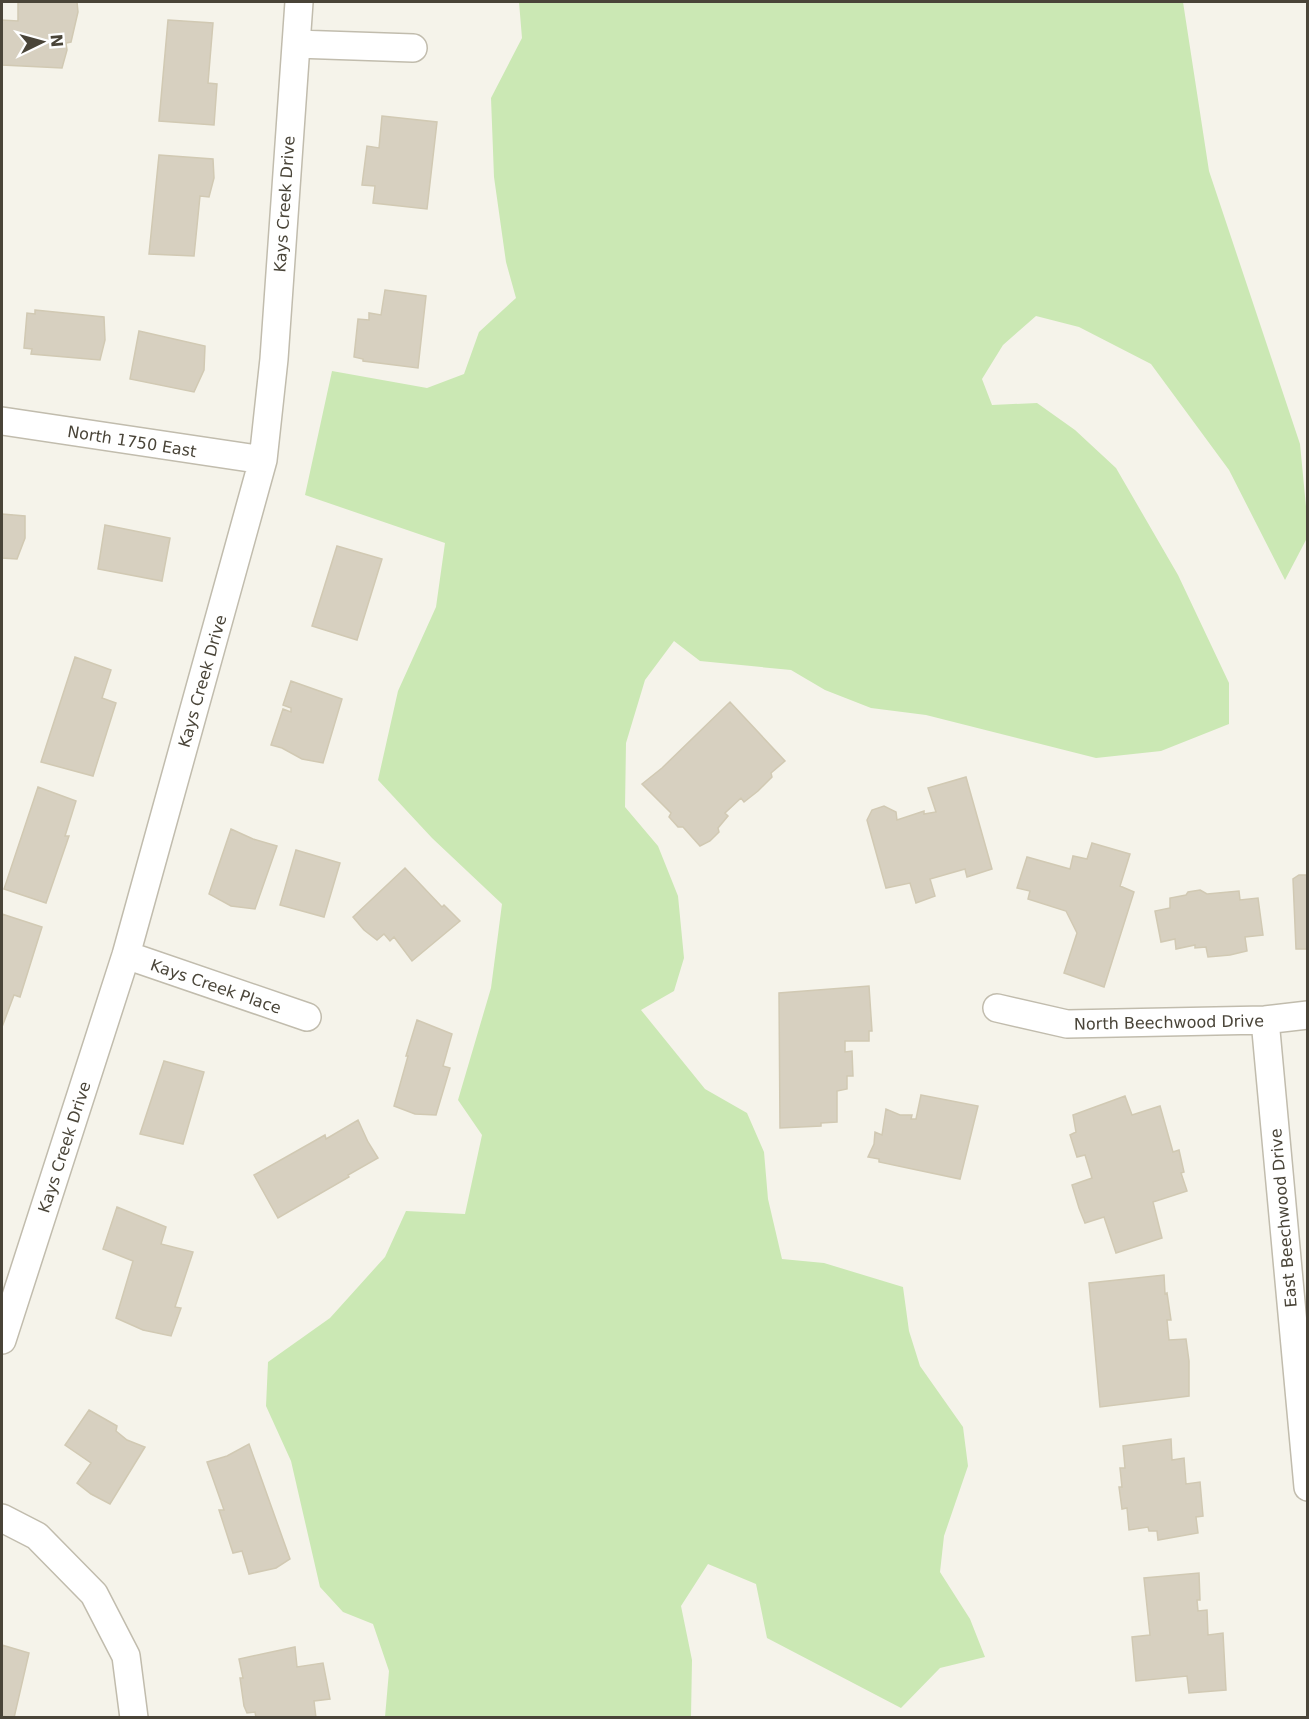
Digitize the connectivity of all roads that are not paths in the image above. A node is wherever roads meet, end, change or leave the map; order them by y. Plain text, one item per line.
1 (299, 2) edge
2 (296, 44) junction
3 (412, 48) dead end
4 (2, 421) edge
5 (263, 460) junction
6 (126, 955) junction
7 (997, 1008) dead end
8 (1308, 1016) edge
9 (307, 1017) dead end
10 (1265, 1020) junction
11 (2, 1340) edge
12 (1308, 1487) edge
13 (2, 1518) edge
14 (134, 1718) edge

1 - 2 street, Kays Creek Drive
2 - 3 street
2 - 5 street, Kays Creek Drive
4 - 5 street, North 1750 East
5 - 6 street, Kays Creek Drive
6 - 9 street, Kays Creek Place
6 - 11 street, Kays Creek Drive
7 - 10 street, North Beechwood Drive
8 - 10 street, North Beechwood Drive
10 - 12 street, East Beechwood Drive
13 - 14 street

